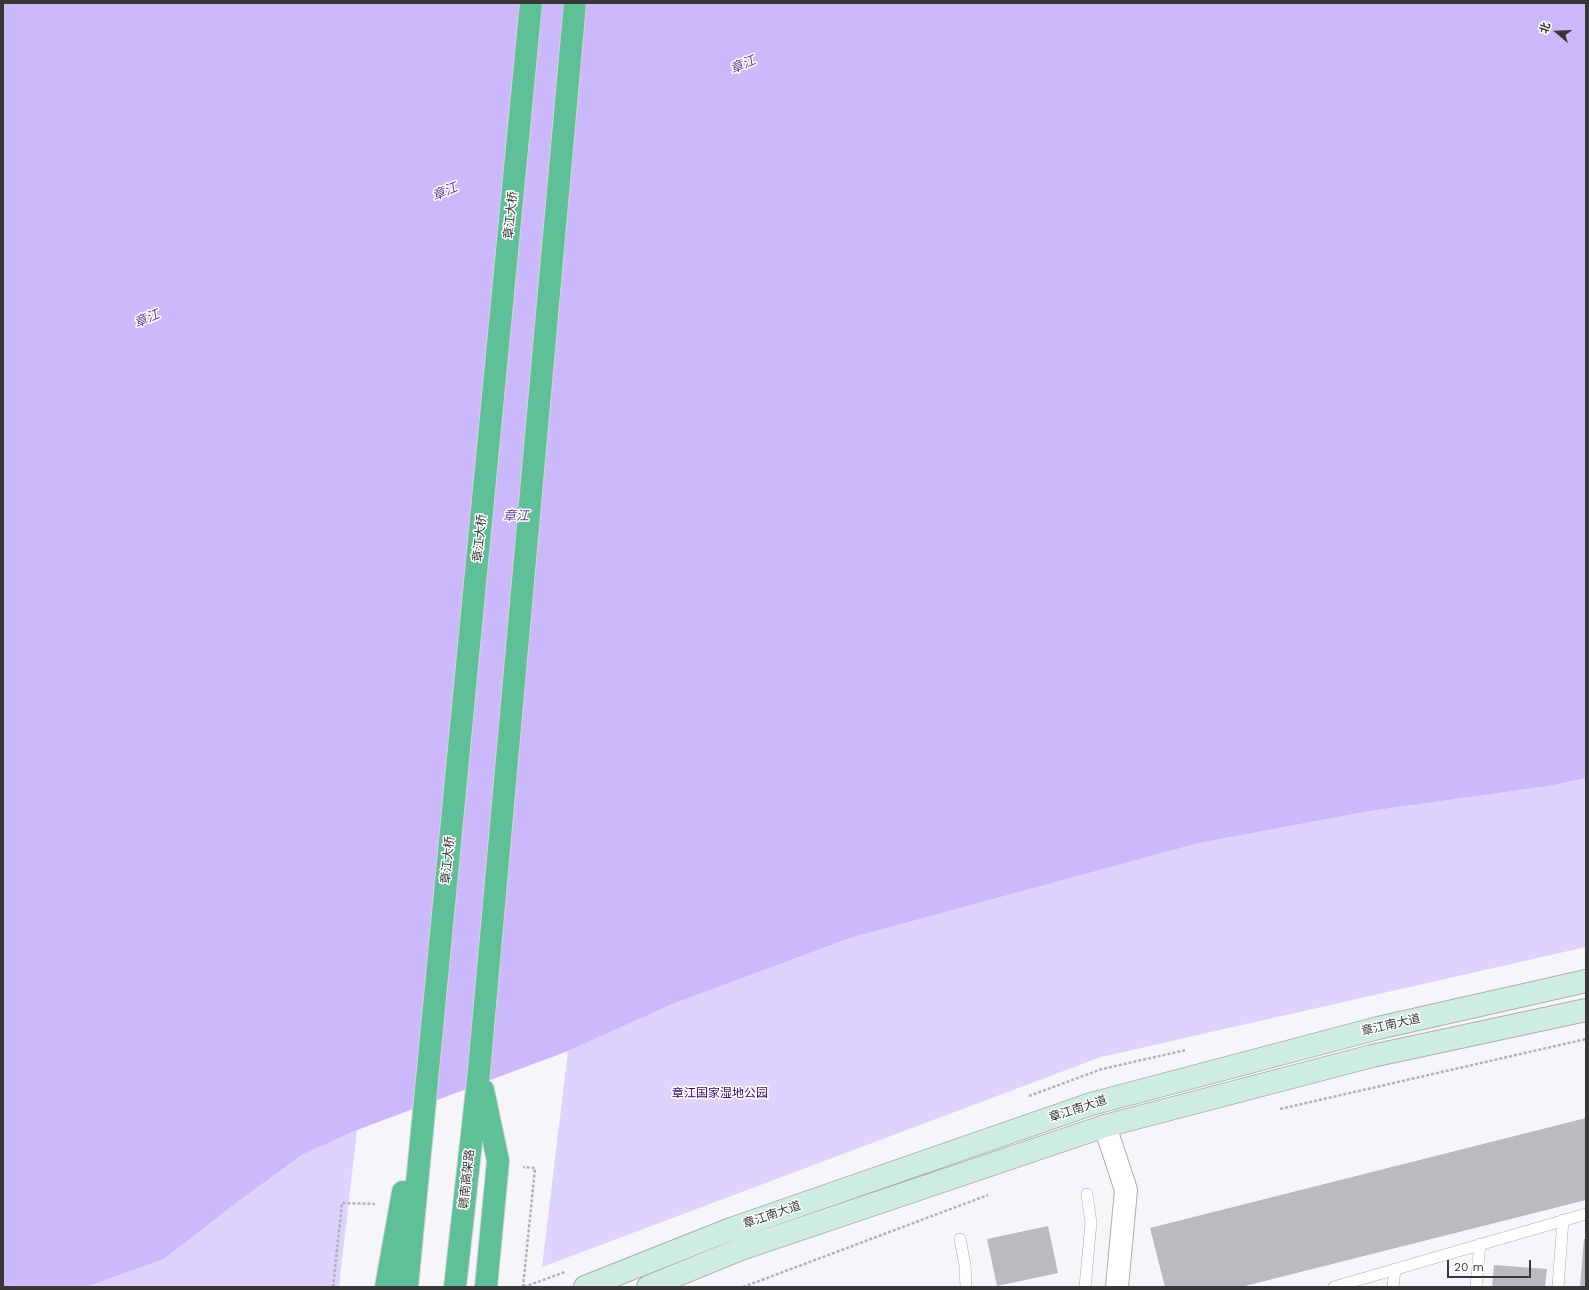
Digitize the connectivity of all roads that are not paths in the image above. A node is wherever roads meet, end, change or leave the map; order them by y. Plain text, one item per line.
1 (531, 3) edge
2 (575, 3) edge
3 (1586, 981) edge
4 (1586, 1010) edge
5 (479, 1071) junction
6 (428, 1073) junction
7 (1104, 1126) junction
8 (1087, 1194) dead end
9 (1586, 1214) edge
10 (1563, 1220) junction
11 (960, 1239) dead end
12 (1480, 1244) junction
13 (1395, 1269) junction
14 (386, 1287) edge
15 (407, 1287) edge
16 (455, 1287) edge
17 (486, 1287) edge
18 (585, 1287) edge
19 (648, 1287) edge
20 (966, 1287) edge
21 (1085, 1287) edge
22 (1117, 1287) edge
23 (1334, 1287) edge
24 (1393, 1287) edge
25 (1476, 1287) edge
26 (1558, 1287) edge

1 - 6 highway, 章江大桥
2 - 5 highway
3 - 18 main road, 章江南大道
4 - 7 main road, 章江南大道
5 - 16 highway, 赣南高架路
5 - 17 highway
6 - 14 highway
6 - 15 highway
7 - 19 main road, 章江南大道
7 - 22 street
8 - 21 lane
9 - 10 lane
10 - 12 lane
10 - 26 lane
11 - 20 lane
12 - 13 lane
12 - 25 lane
13 - 23 lane
13 - 24 lane

